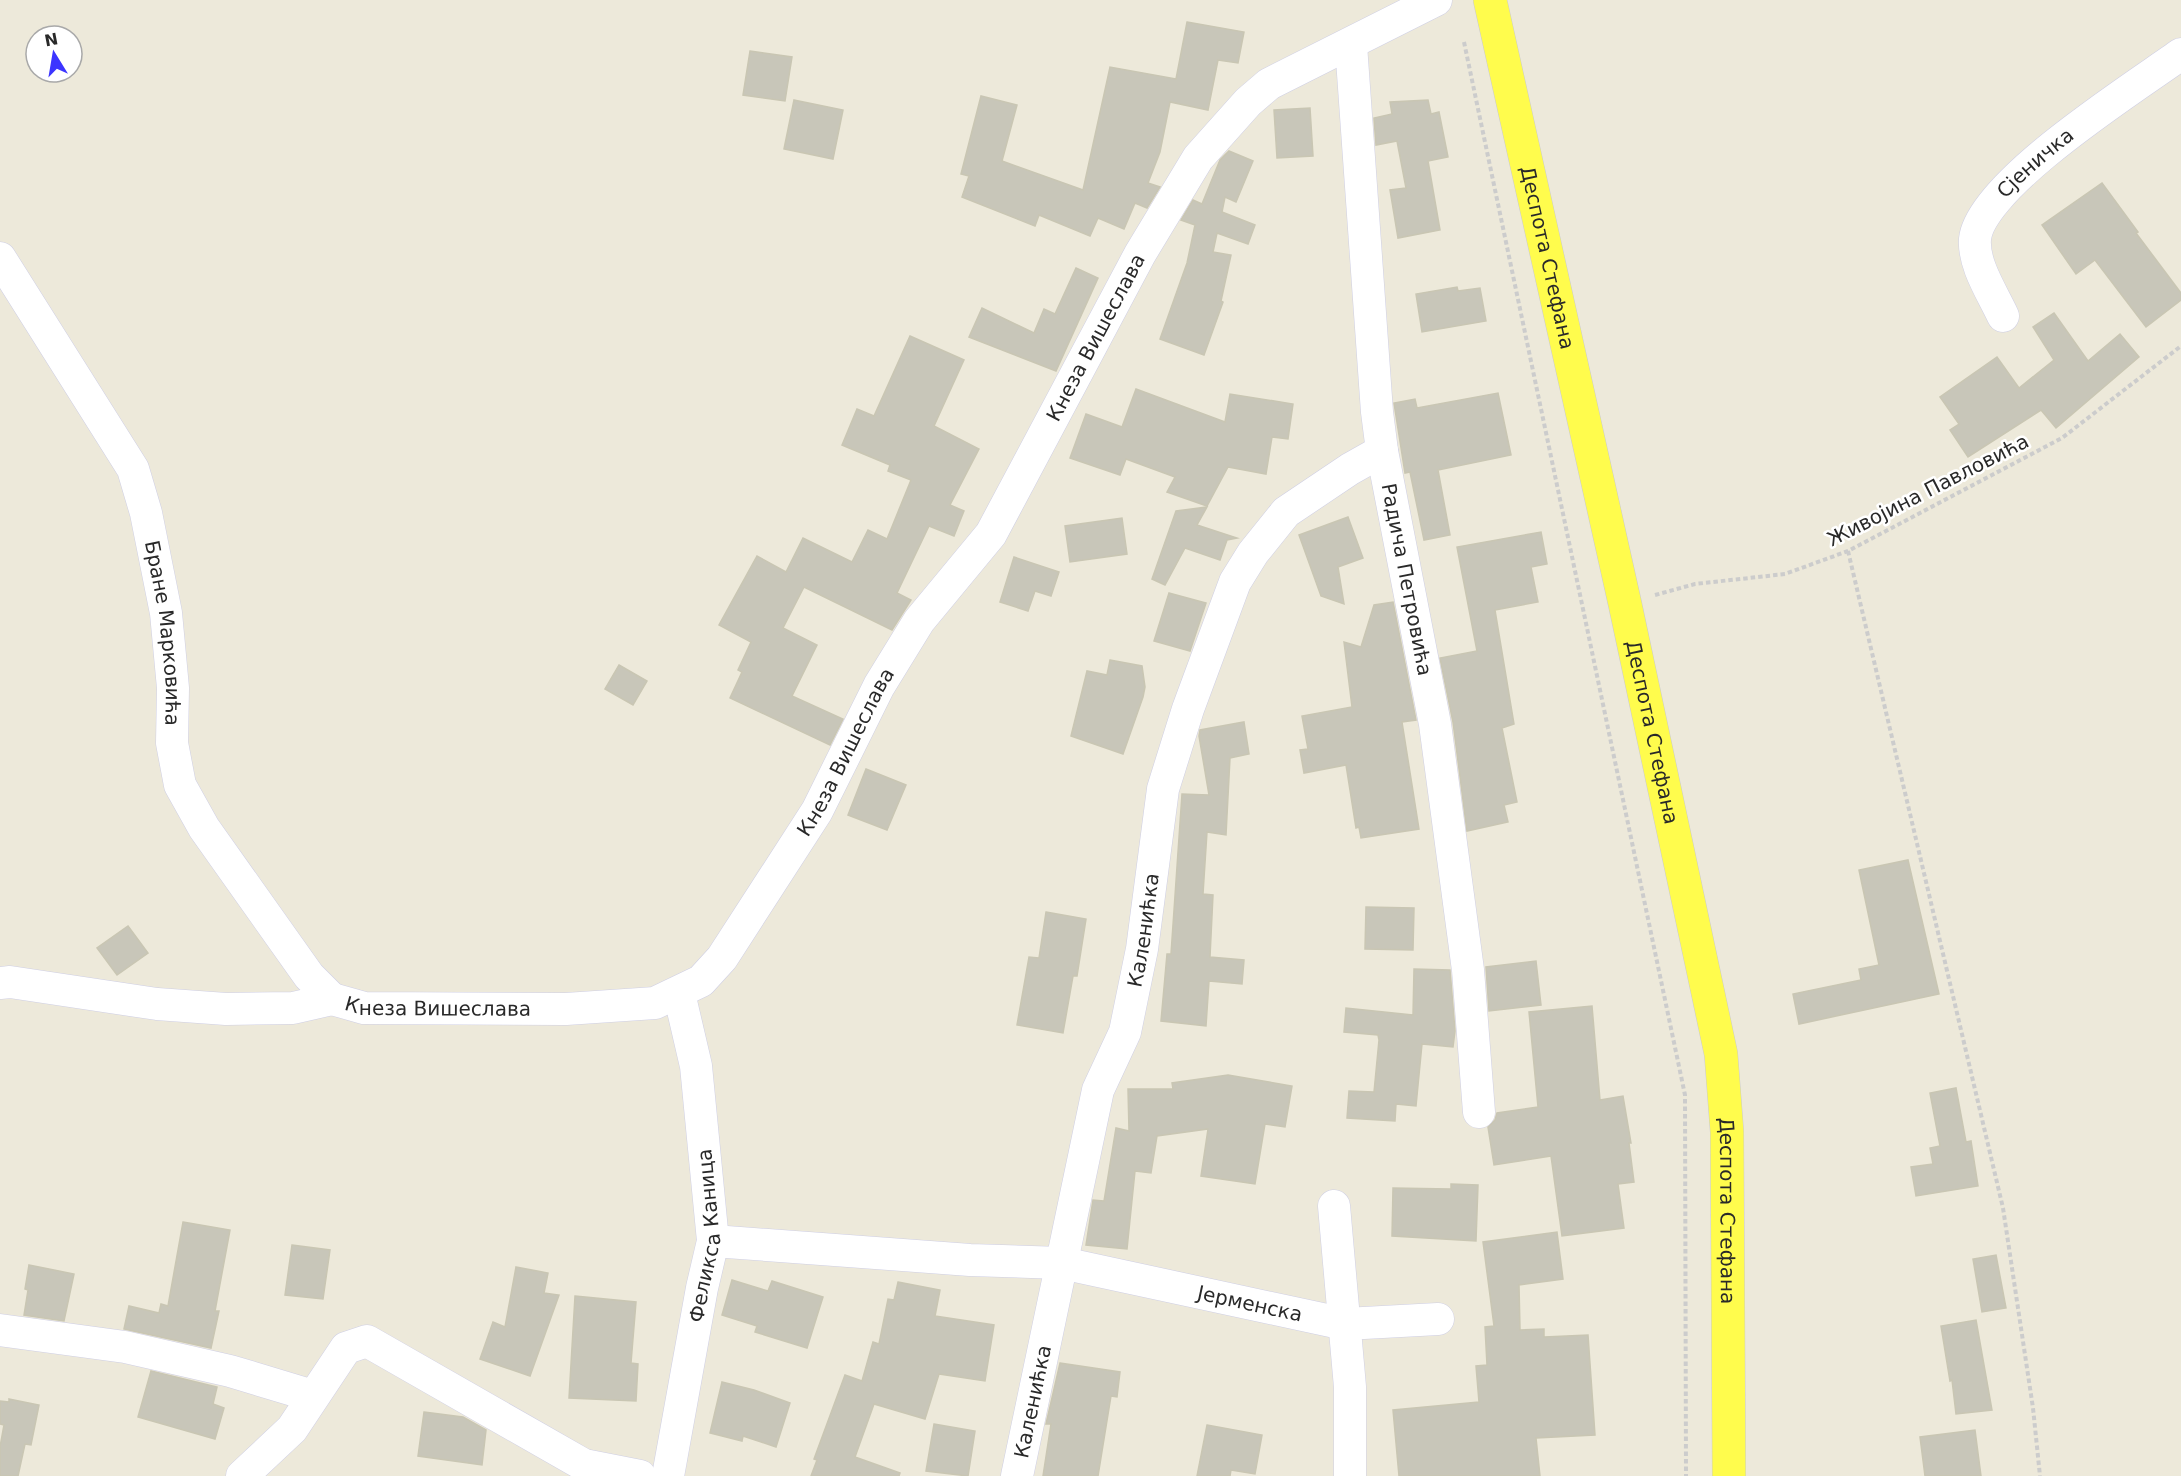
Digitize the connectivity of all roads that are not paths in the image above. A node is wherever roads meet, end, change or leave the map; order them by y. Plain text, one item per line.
1 (1436, 0) edge
2 (1490, 0) edge
3 (1351, 45) junction
4 (2181, 54) edge
5 (0, 258) edge
6 (2003, 316) dead end
7 (1382, 451) junction
8 (0, 983) edge
9 (679, 993) junction
10 (332, 999) junction
11 (1479, 1112) dead end
12 (1334, 1206) dead end
13 (713, 1241) junction
14 (1062, 1263) junction
15 (1438, 1319) dead end
16 (1345, 1324) junction
17 (0, 1330) edge
18 (313, 1396) junction
19 (242, 1476) edge
20 (640, 1476) edge
21 (668, 1476) edge
22 (1017, 1476) edge
23 (1350, 1476) edge
24 (1729, 1476) edge

1 - 3 street, Кнеза Вишеслава
2 - 24 main road, Деспота Стефана
3 - 7 street, Радича Петровића
3 - 9 street, Кнеза Вишеслава
4 - 6 street, Сјеничка
5 - 10 street, Бране Марковића
7 - 11 street, Радича Петровића
7 - 14 street, Каленићка
8 - 10 street, Кнеза Вишеслава
9 - 10 street, Кнеза Вишеслава
9 - 13 street, Феликса Каница
12 - 16 street
13 - 14 street, Јерменска
13 - 21 street, Феликса Каница
14 - 16 street, Јерменска
14 - 22 street, Каленићка
15 - 16 street, Јерменска
16 - 23 street
17 - 18 street
18 - 19 street
18 - 20 street

